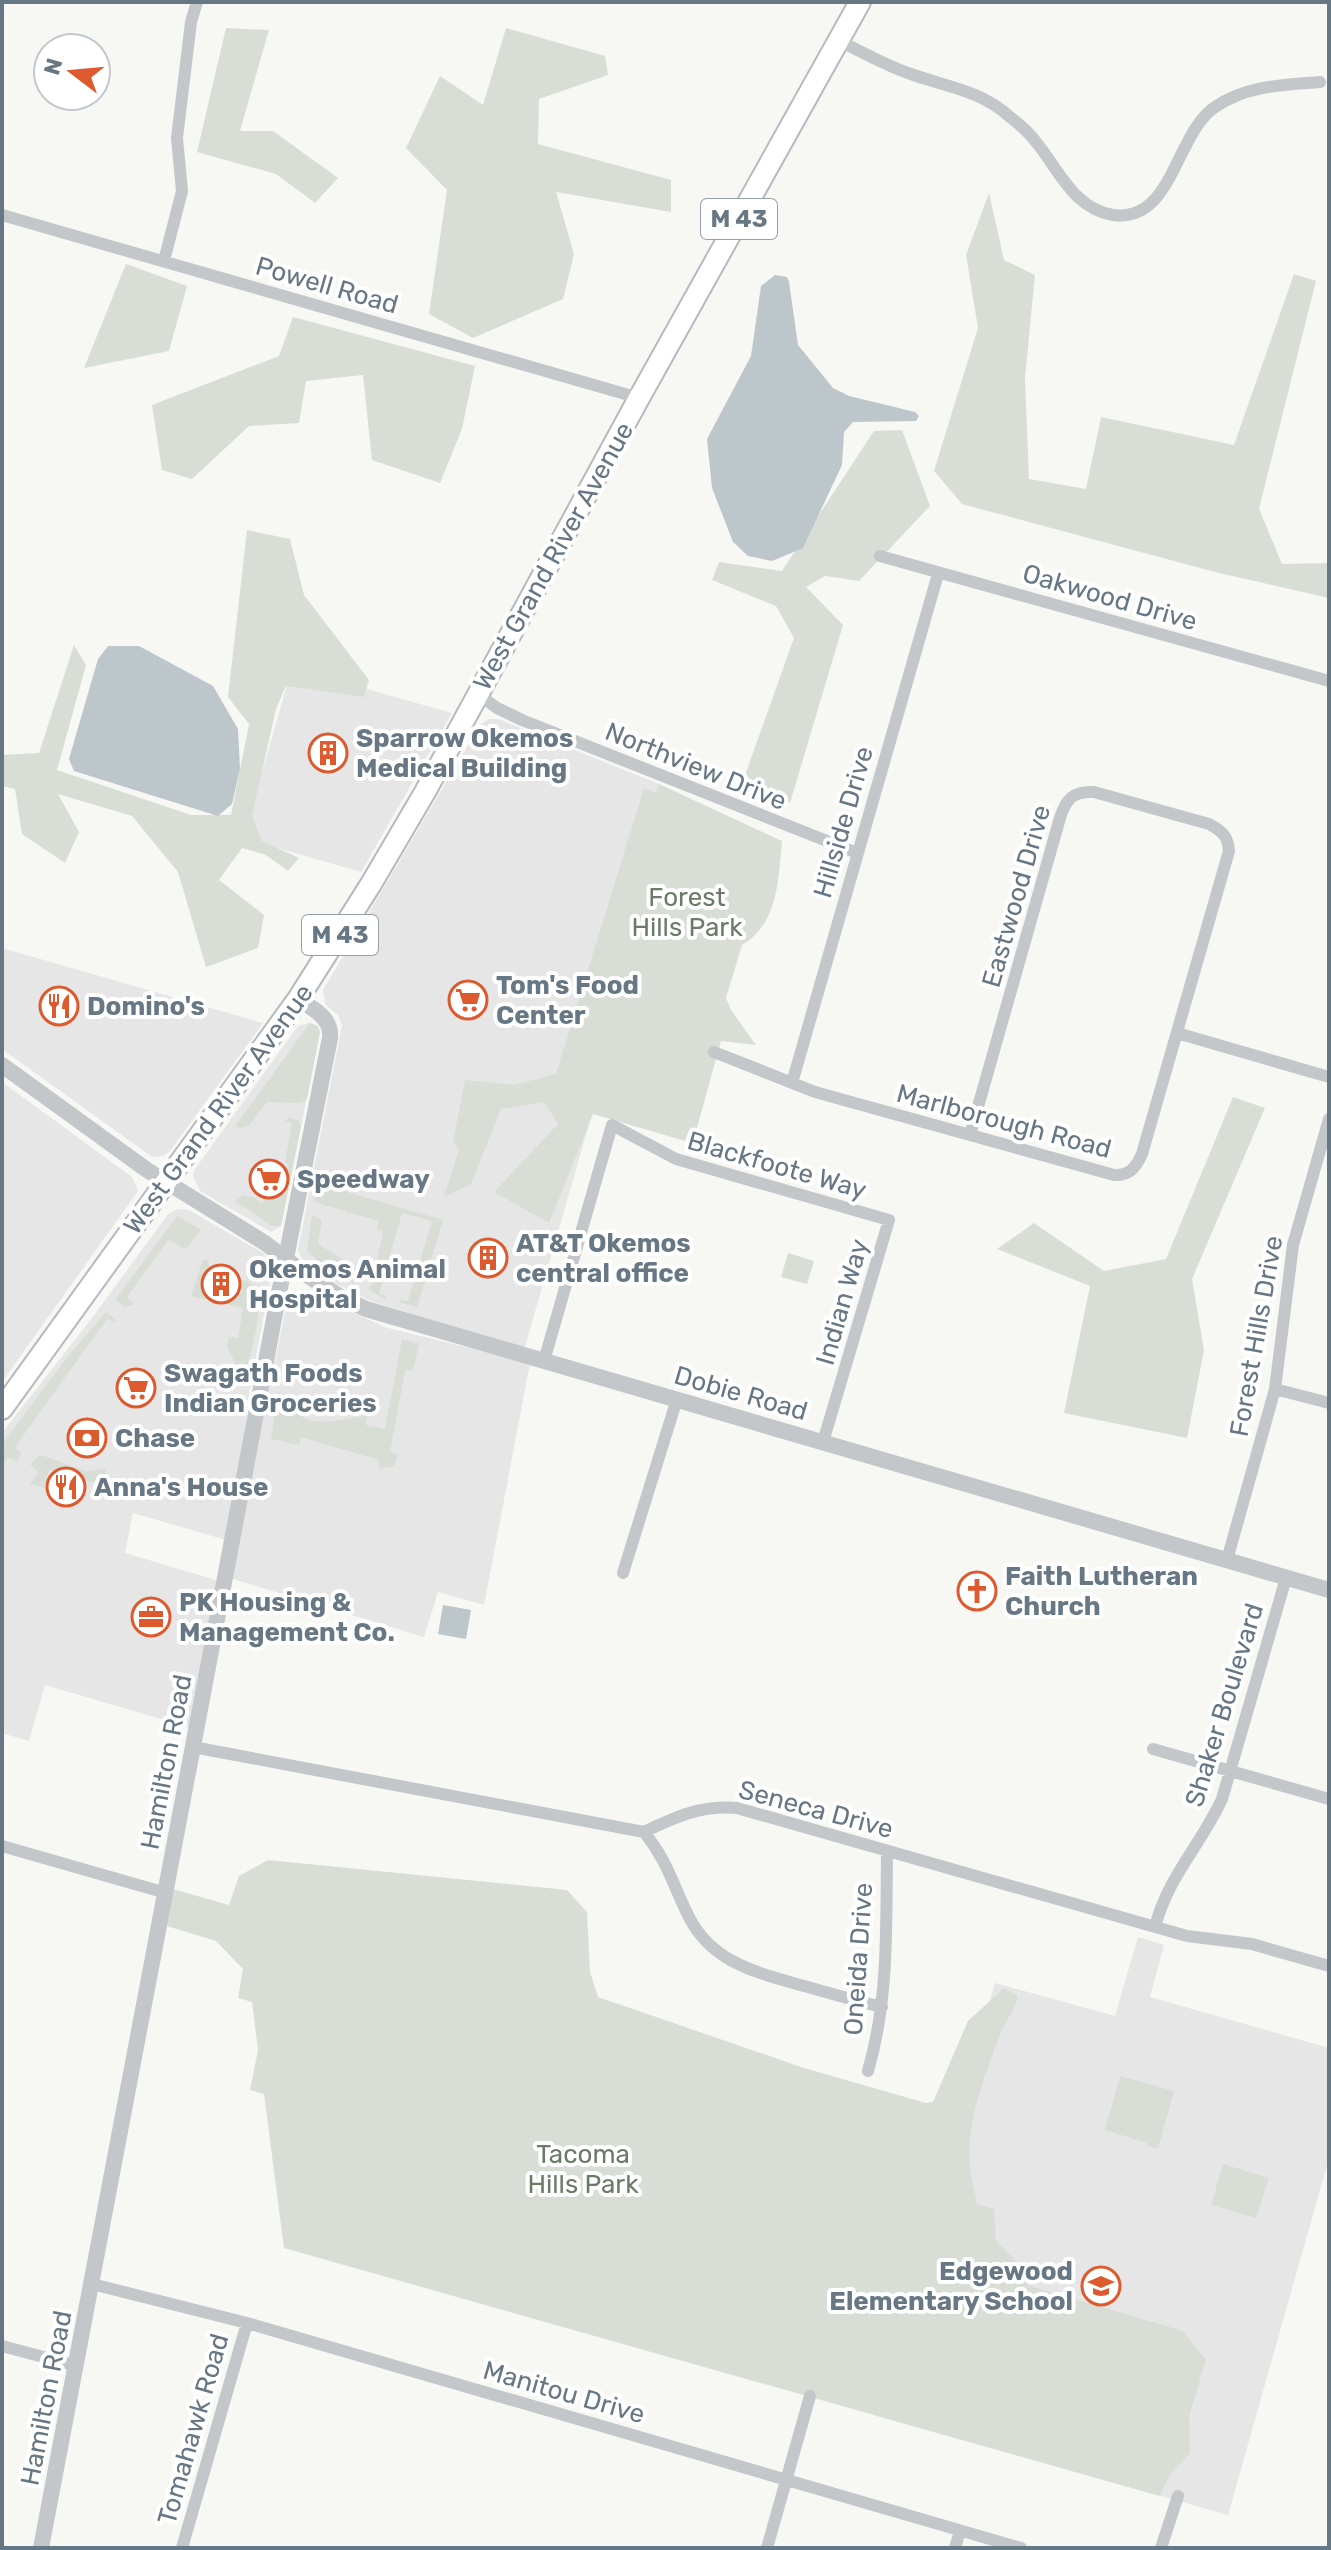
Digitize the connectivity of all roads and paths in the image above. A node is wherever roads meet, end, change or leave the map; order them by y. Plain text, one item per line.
1 (197, 2) edge
2 (860, 2) edge
3 (839, 41) junction
4 (1320, 82) dead end
5 (2, 215) edge
6 (164, 261) junction
7 (639, 398) junction
8 (880, 556) dead end
9 (938, 574) junction
10 (1329, 681) edge
11 (478, 694) junction
12 (857, 853) junction
13 (298, 999) junction
14 (1177, 1033) junction
15 (714, 1052) dead end
16 (2, 1065) edge
17 (1329, 1077) edge
18 (792, 1083) junction
19 (1329, 1119) edge
20 (970, 1135) junction
21 (166, 1183) junction
22 (889, 1220) joint
23 (285, 1258) junction
24 (544, 1361) junction
25 (1275, 1389) junction
26 (677, 1399) junction
27 (1329, 1403) edge
28 (3, 1406) edge
29 (823, 1442) junction
30 (1227, 1560) junction
31 (623, 1573) dead end
32 (1286, 1578) junction
33 (1329, 1590) edge
34 (193, 1747) junction
35 (1153, 1749) dead end
36 (1231, 1771) junction
37 (1329, 1799) edge
38 (644, 1832) junction
39 (2, 1846) edge
40 (887, 1851) junction
41 (166, 1893) junction
42 (1155, 1927) junction
43 (1329, 1966) edge
44 (882, 2007) junction
45 (868, 2071) dead end
46 (92, 2284) junction
47 (247, 2323) junction
48 (2, 2346) edge
49 (77, 2366) junction
50 (810, 2396) dead end
51 (787, 2479) junction
52 (1178, 2496) dead end
53 (960, 2531) junction
54 (41, 2548) edge
55 (182, 2548) edge
56 (767, 2548) edge
57 (955, 2548) edge
58 (1021, 2548) edge
59 (1161, 2548) edge

1 - 6 street
2 - 3 main road, West Grand River Avenue / M 43
3 - 4 street
3 - 7 main road, West Grand River Avenue / M 43
5 - 6 street, Powell Road
6 - 7 street, Powell Road
7 - 11 main road, West Grand River Avenue / M 43
8 - 9 street, Oakwood Drive
9 - 10 street, Oakwood Drive
9 - 12 street, Hillside Drive
11 - 12 street, Northview Drive
11 - 13 main road, West Grand River Avenue / M 43
12 - 18 street, Hillside Drive
13 - 21 main road, West Grand River Avenue / M 43
13 - 23 street, Hamilton Road
14 - 17 street
14 - 20 street, Marlborough Road
14 - 20 street, Eastwood Drive
15 - 18 street, Marlborough Road
16 - 21 street, Dobie Road
18 - 20 street, Marlborough Road
19 - 25 street, Forest Hills Drive
21 - 23 street, Dobie Road
21 - 28 main road, West Grand River Avenue / M 43
22 - 24 street, Blackfoote Way
22 - 29 street, Indian Way
23 - 24 street, Dobie Road
23 - 34 street, Hamilton Road
24 - 26 street, Dobie Road
25 - 27 street
25 - 30 street, Forest Hills Drive
26 - 29 street, Dobie Road
26 - 31 street
29 - 30 street, Dobie Road
30 - 32 street, Dobie Road
32 - 33 street, Dobie Road
32 - 36 street, Shaker Boulevard
34 - 38 street
34 - 41 street, Hamilton Road
35 - 36 street
36 - 37 street
36 - 42 street, Shaker Boulevard
38 - 40 street, Seneca Drive
38 - 44 street
39 - 41 street
40 - 42 street, Seneca Drive
40 - 44 street, Oneida Drive
41 - 46 street, Hamilton Road
42 - 43 street, Seneca Drive
44 - 45 street, Oneida Drive
46 - 47 street, Manitou Drive
46 - 49 street, Hamilton Road
47 - 51 street, Manitou Drive
47 - 55 street, Tomahawk Road
48 - 49 street
49 - 54 street, Hamilton Road
50 - 51 street
51 - 53 street, Manitou Drive
51 - 56 street
52 - 59 street
53 - 57 street
53 - 58 street, Manitou Drive

